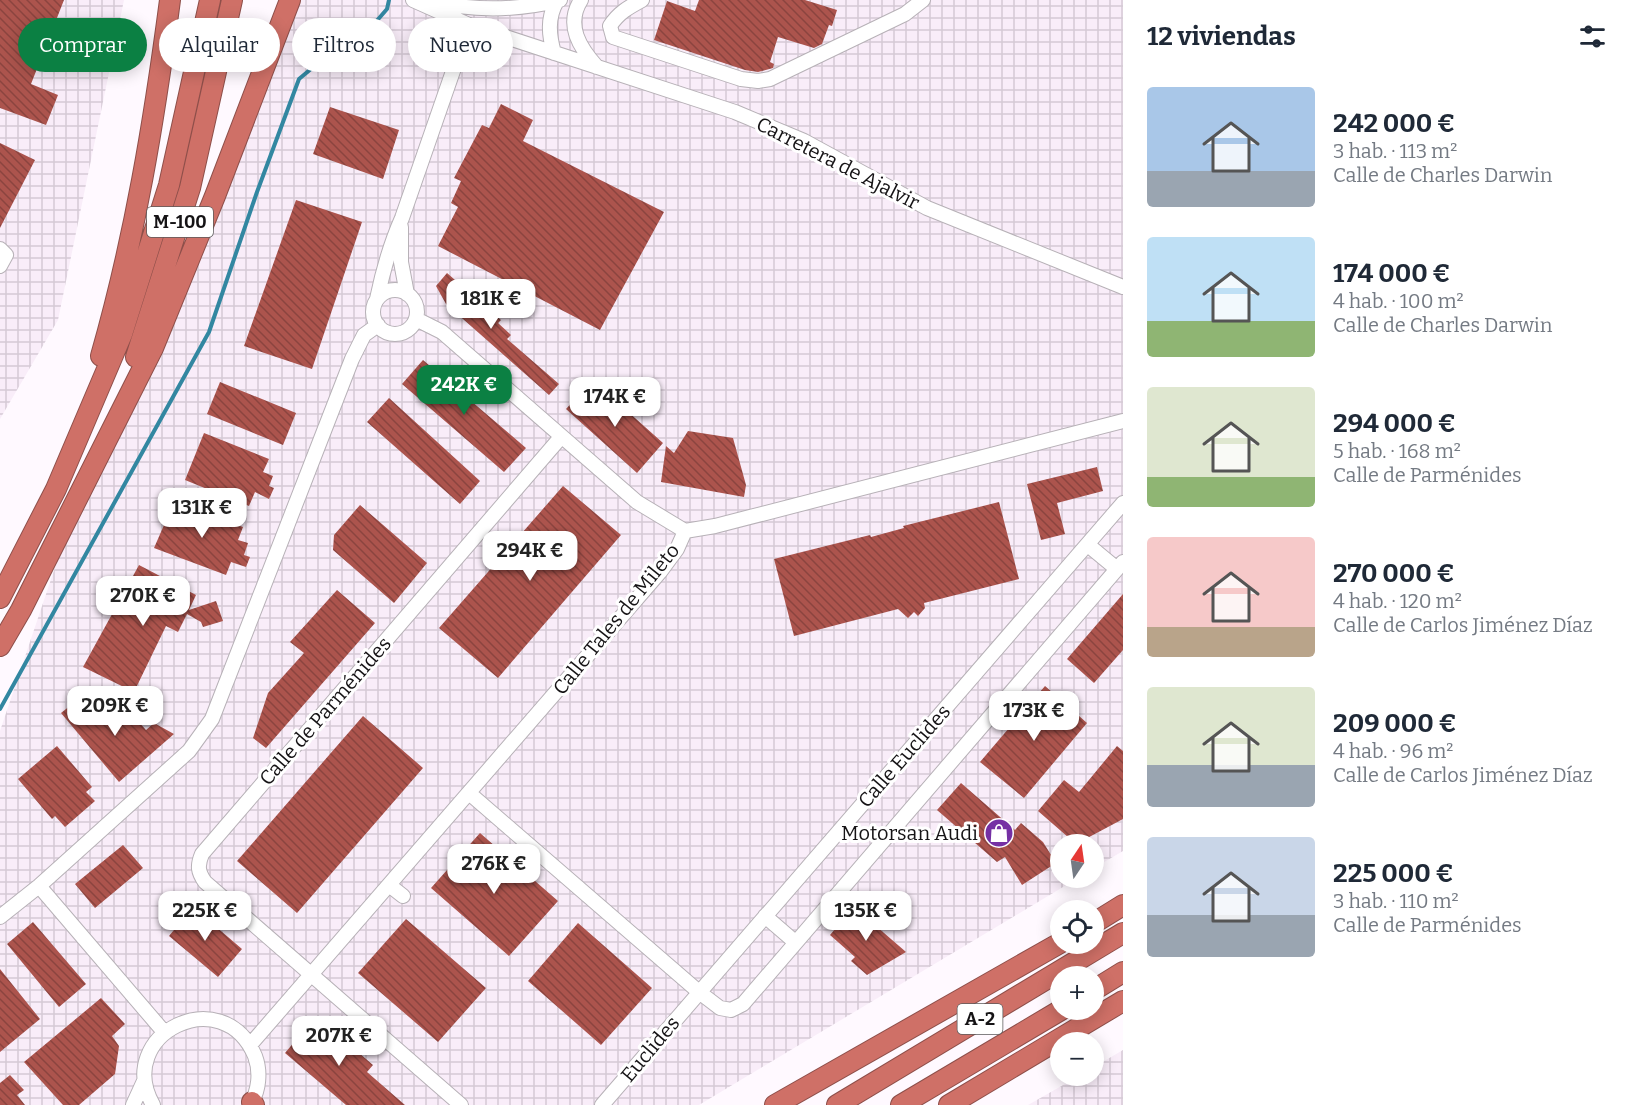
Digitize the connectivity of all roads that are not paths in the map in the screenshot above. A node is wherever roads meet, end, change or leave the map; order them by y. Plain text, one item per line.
1 (170, 0) edge
2 (210, 0) edge
3 (232, 0) edge
4 (290, 0) edge
5 (413, 0) edge
6 (426, 0) edge
7 (558, 0) edge
8 (581, 0) edge
9 (642, 0) edge
10 (923, 0) edge
11 (452, 18) edge
12 (513, 40) edge
13 (579, 45) junction
14 (554, 53) junction
15 (569, 58) junction
16 (597, 67) junction
17 (453, 72) edge
18 (402, 218) junction
19 (0, 249) edge
20 (0, 266) edge
21 (1123, 287) edge
22 (407, 294) junction
23 (378, 299) junction
24 (416, 319) junction
25 (378, 325) junction
26 (1122, 422) edge
27 (80, 430) junction
28 (561, 437) junction
29 (106, 438) junction
30 (1123, 503) edge
31 (685, 531) junction
32 (1088, 545) junction
33 (1120, 565) edge
34 (0, 598) edge
35 (0, 646) edge
36 (469, 793) junction
37 (390, 885) junction
38 (39, 886) junction
39 (403, 896) dead end
40 (1123, 905) edge
41 (765, 916) junction
42 (0, 917) edge
43 (1104, 917) edge
44 (1123, 933) edge
45 (795, 942) junction
46 (1050, 948) edge
47 (1123, 972) edge
48 (313, 975) junction
49 (1104, 984) edge
50 (699, 992) junction
51 (1123, 1001) edge
52 (1050, 1017) edge
53 (164, 1032) junction
54 (250, 1045) junction
55 (144, 1081) junction
56 (252, 1104) edge
57 (133, 1105) edge
58 (153, 1105) edge
59 (461, 1105) edge
60 (602, 1105) edge
61 (775, 1105) edge
62 (837, 1105) edge
63 (901, 1105) edge
64 (949, 1105) edge

1 - 27 highway
2 - 27 highway, M-100
3 - 29 highway, M-100
4 - 29 highway
5 - 11 street, Carretera de Ajalvir
6 - 7 street
7 - 14 street
8 - 13 street
9 - 10 street
12 - 14 street, Carretera de Ajalvir
13 - 15 street
13 - 16 street
14 - 15 street, Carretera de Ajalvir
15 - 16 street, Carretera de Ajalvir
16 - 21 street, Carretera de Ajalvir
17 - 18 street
18 - 22 street
18 - 23 street
19 - 20 street
22 - 23 street
22 - 24 street
23 - 25 street
24 - 25 street
24 - 28 street
25 - 38 street
26 - 31 street, Calle Tales de Mileto
27 - 34 highway, M-100
28 - 31 street
28 - 48 street, Calle de Parménides
29 - 35 highway, M-100
30 - 32 street, Calle Euclides
31 - 36 street, Calle Tales de Mileto
32 - 33 street
32 - 41 street, Calle Euclides
33 - 45 street, Calle Euclides
36 - 37 street, Calle Tales de Mileto
36 - 50 street
37 - 39 street
37 - 48 street, Calle Tales de Mileto
38 - 42 street
38 - 53 street
40 - 43 highway
41 - 45 street
41 - 50 street, Calle Euclides
44 - 62 highway, A-2
45 - 50 street, Calle Euclides
46 - 61 highway
47 - 49 highway
48 - 54 street, Calle Tales de Mileto
48 - 59 street, Calle de Parménides
50 - 60 street, Euclides
51 - 64 highway
52 - 63 highway, A-2
53 - 54 street
53 - 55 street
54 - 56 street
55 - 57 street
55 - 58 street

